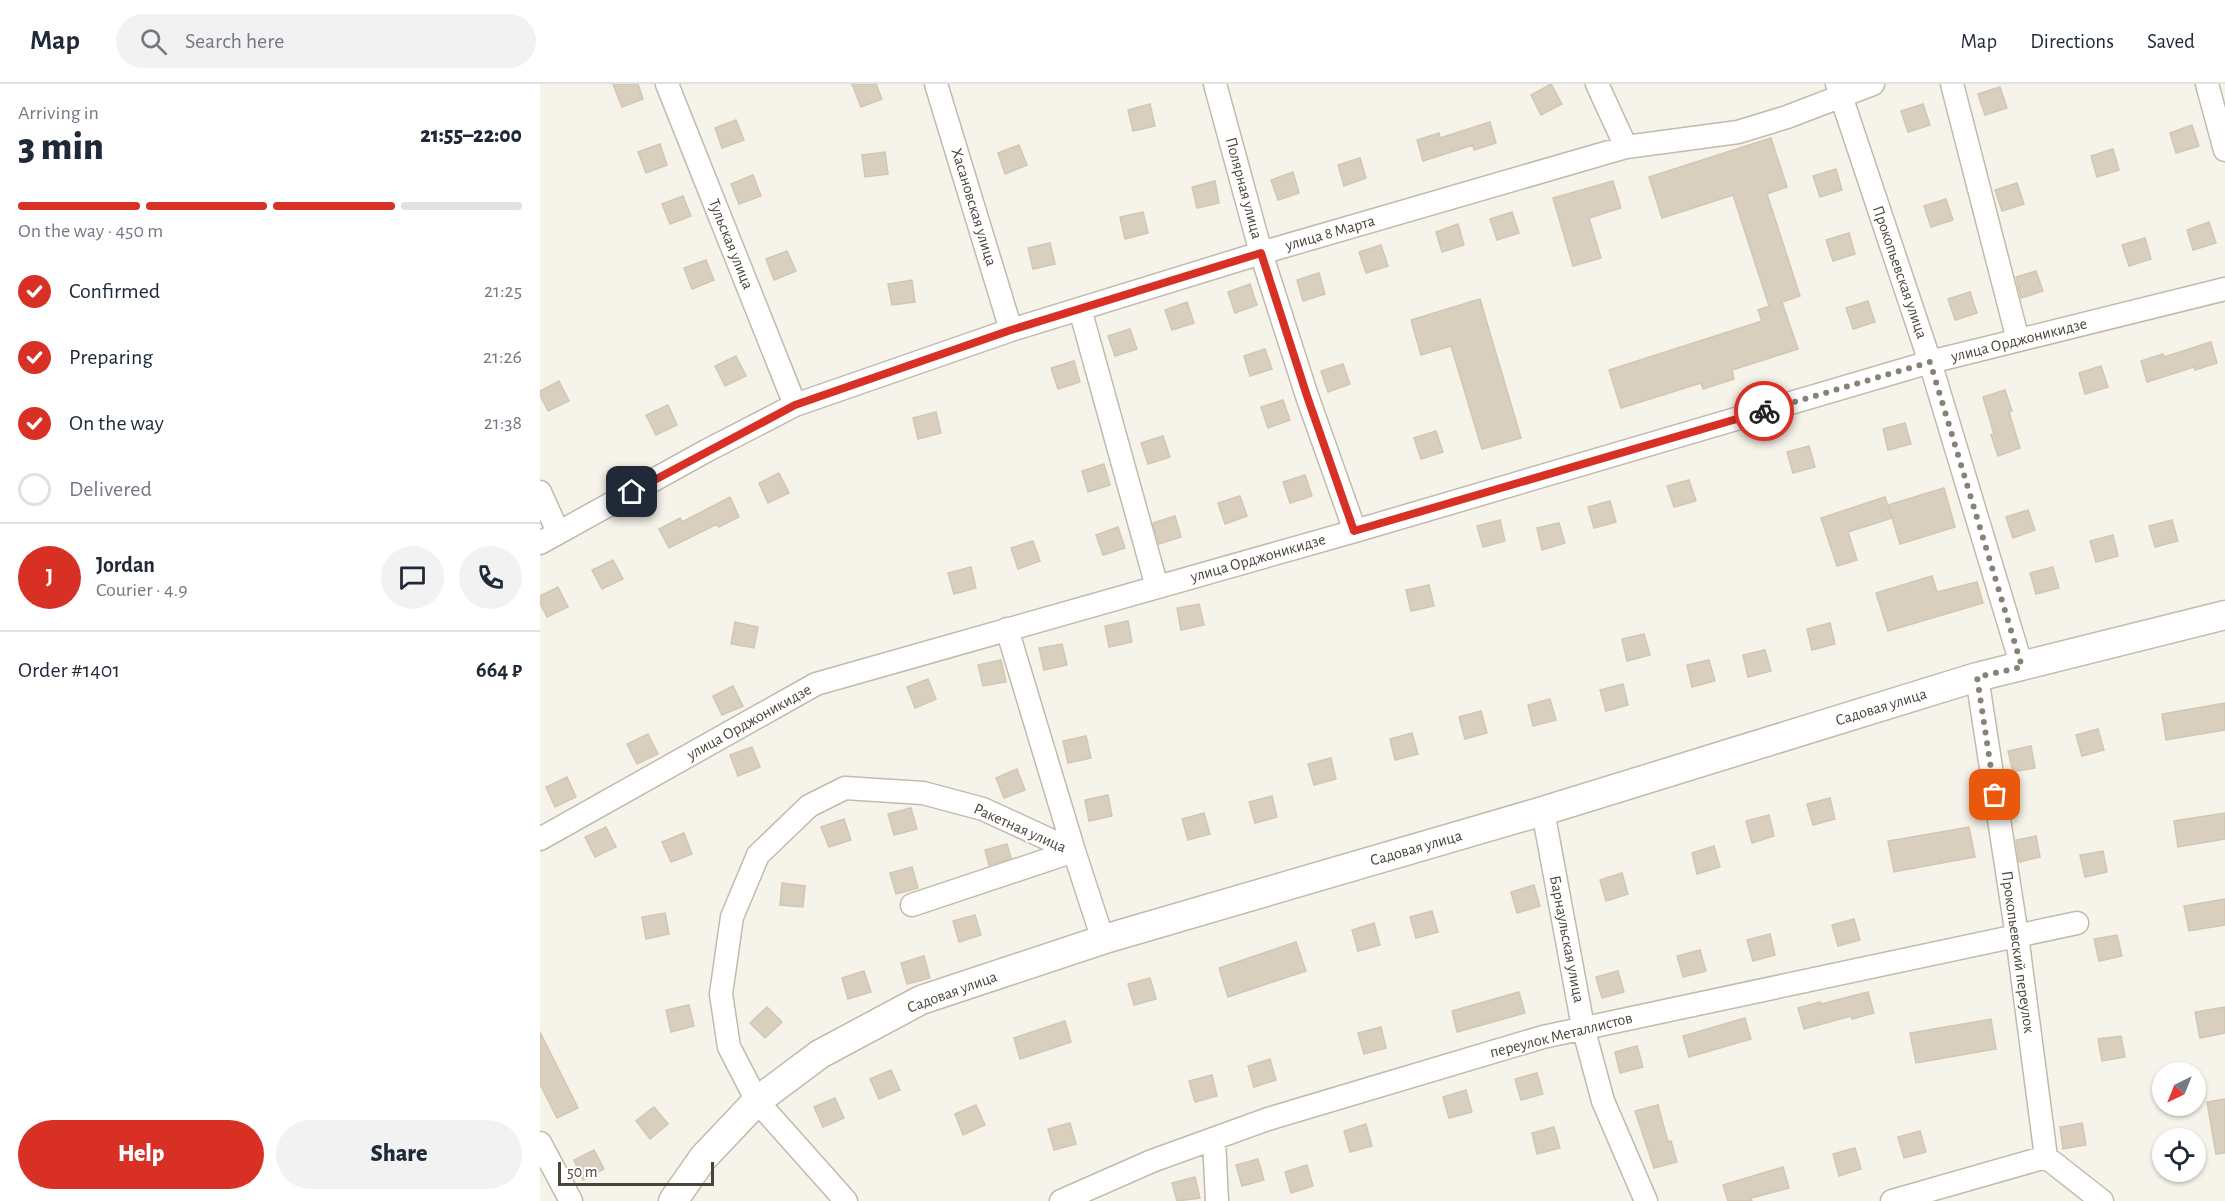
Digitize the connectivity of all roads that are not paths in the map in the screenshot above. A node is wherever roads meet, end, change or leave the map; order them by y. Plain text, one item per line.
1 (667, 84) edge
2 (936, 84) edge
3 (1215, 84) edge
4 (1597, 84) edge
5 (1873, 84) edge
6 (1952, 84) edge
7 (2207, 84) edge
8 (1839, 90) edge
9 (1626, 147) junction
10 (2225, 150) edge
11 (1261, 253) junction
12 (2225, 289) edge
13 (1080, 309) junction
14 (1011, 330) junction
15 (2018, 340) junction
16 (1930, 362) junction
17 (795, 405) junction
18 (540, 492) edge
19 (1354, 531) junction
20 (549, 537) edge
21 (1157, 587) junction
22 (2225, 615) edge
23 (1007, 629) junction
24 (2022, 667) junction
25 (1977, 677) junction
26 (1543, 811) junction
27 (540, 839) edge
28 (1074, 851) junction
29 (912, 905) dead end
30 (2077, 923) dead end
31 (2017, 936) junction
32 (1102, 940) junction
33 (1583, 1027) junction
34 (757, 1101) junction
35 (1214, 1139) junction
36 (540, 1143) edge
37 (2046, 1157) junction
38 (572, 1201) edge
39 (673, 1201) edge
40 (846, 1201) edge
41 (1061, 1201) edge
42 (1217, 1201) edge
43 (1646, 1201) edge
44 (1892, 1201) edge
45 (2102, 1201) edge

1 - 17 street, Тульская улица
2 - 14 street, Хасановская улица
3 - 11 street, Полярная улица
4 - 9 street
5 - 8 street, улица 8 Марта
6 - 15 street
7 - 10 street
8 - 9 street, улица 8 Марта
8 - 16 street, Прокопьевская улица
9 - 11 street, улица 8 Марта
11 - 13 street, улица 8 Марта
11 - 19 street, Полярная улица
12 - 15 street, улица Орджоникидзе
13 - 14 street, улица 8 Марта
13 - 21 street
14 - 17 street, улица 8 Марта
15 - 16 street, улица Орджоникидзе
16 - 19 street, улица Орджоникидзе
16 - 24 street, Прокопьевская улица
17 - 20 street, улица 8 Марта
18 - 20 street
19 - 21 street, улица Орджоникидзе
21 - 23 street, улица Орджоникидзе
22 - 24 street, Садовая улица
23 - 27 street, улица Орджоникидзе
23 - 28 street
24 - 25 street, Садовая улица
25 - 26 street, Садовая улица
25 - 31 street, Прокопьевский переулок
26 - 32 street, Садовая улица
26 - 33 street, Барнаульская улица
28 - 29 street, Ракетная улица
28 - 32 street
28 - 34 street, Ракетная улица
30 - 31 street, переулок Металлистов
31 - 33 street, переулок Металлистов
31 - 37 street, Прокопьевский переулок
32 - 34 street, Садовая улица
33 - 35 street, переулок Металлистов
33 - 43 street, Барнаульская улица
34 - 39 street, Садовая улица
34 - 40 street
35 - 41 street, переулок Металлистов
35 - 42 street
36 - 38 street
37 - 44 street
37 - 45 street

